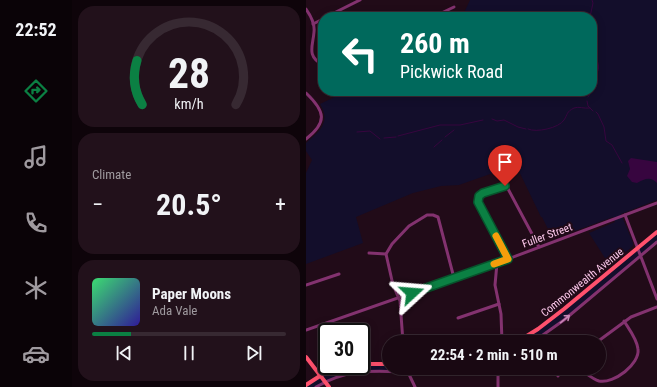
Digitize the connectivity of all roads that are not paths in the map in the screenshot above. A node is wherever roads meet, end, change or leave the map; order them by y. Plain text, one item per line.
1 (360, 0) edge
2 (454, 7) dead end
3 (306, 8) edge
4 (336, 12) edge
5 (444, 12) edge
6 (318, 22) edge
7 (313, 24) junction
8 (318, 61) edge
9 (306, 93) edge
10 (310, 97) junction
11 (306, 99) edge
12 (306, 139) edge
13 (657, 203) edge
14 (625, 216) junction
15 (657, 232) edge
16 (657, 242) edge
17 (539, 248) junction
18 (638, 248) junction
19 (368, 253) dead end
20 (386, 254) junction
21 (641, 256) junction
22 (508, 259) junction
23 (497, 263) junction
24 (339, 274) dead end
25 (454, 278) junction
26 (306, 285) edge
27 (399, 297) junction
28 (657, 299) edge
29 (499, 304) junction
30 (657, 307) edge
31 (458, 318) dead end
32 (624, 321) junction
33 (306, 330) edge
34 (402, 335) edge
35 (502, 335) edge
36 (528, 335) edge
37 (543, 335) edge
38 (606, 335) edge
39 (306, 357) edge
40 (370, 364) edge
41 (382, 364) edge
42 (382, 371) edge
43 (409, 375) edge
44 (498, 375) edge
45 (588, 375) edge
46 (320, 376) junction
47 (325, 382) junction
48 (306, 385) edge
49 (316, 387) edge
50 (329, 387) edge
51 (415, 387) edge
52 (498, 387) edge

1 - 4 street
2 - 5 street
3 - 7 street
6 - 7 street
7 - 8 street
9 - 10 street
10 - 11 street
10 - 12 street
13 - 14 street, Fuller Street
14 - 17 street, Fuller Street
14 - 18 street
15 - 18 main road, Commonwealth Avenue
16 - 21 street, Commonwealth Avenue
17 - 22 street, Fuller Street
17 - 22 street
18 - 21 street
18 - 36 main road, Commonwealth Avenue
19 - 20 street
20 - 25 street
20 - 27 street
21 - 28 street
37 -> 21 street, Commonwealth Avenue
22 - 23 street, Fuller Street
23 - 25 street, Fuller Street
23 - 29 street
24 - 26 street
25 - 27 street, Fuller Street
27 - 33 street, Fuller Street
27 - 34 street
29 - 31 street
29 - 35 street
30 - 32 street
32 - 38 street
32 - 45 street
39 - 46 main road
40 - 41 main road
42 - 47 street
43 - 51 street
44 - 52 street
46 - 47 main road
46 - 48 main road
47 - 49 street
47 - 50 main road

